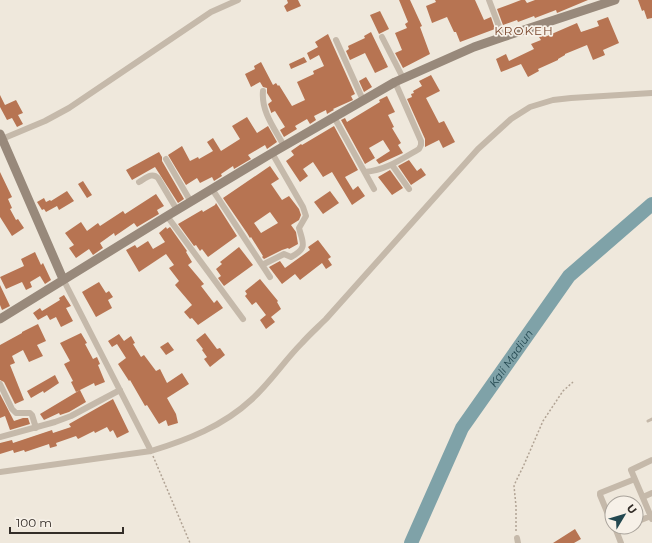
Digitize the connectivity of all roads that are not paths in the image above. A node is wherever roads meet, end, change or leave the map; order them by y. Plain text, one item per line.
1 (238, 0) edge
2 (489, 0) edge
3 (615, 0) edge
4 (382, 36) dead end
5 (503, 37) junction
6 (336, 40) dead end
7 (399, 80) junction
8 (263, 92) dead end
9 (652, 93) edge
10 (363, 100) junction
11 (334, 117) junction
12 (1, 136) edge
13 (284, 146) junction
14 (272, 153) junction
15 (166, 159) dead end
16 (392, 165) junction
17 (365, 172) junction
18 (139, 182) dead end
19 (212, 189) junction
20 (374, 189) dead end
21 (410, 190) dead end
22 (190, 202) junction
23 (177, 210) junction
24 (167, 216) junction
25 (262, 265) junction
26 (270, 277) dead end
27 (63, 279) junction
28 (0, 319) edge
29 (243, 319) dead end
30 (0, 384) edge
31 (120, 390) junction
32 (652, 419) edge
33 (648, 421) dead end
34 (36, 428) junction
35 (0, 437) edge
36 (151, 451) junction
37 (652, 460) edge
38 (0, 472) edge
39 (635, 479) junction
40 (642, 495) edge
41 (644, 500) edge
42 (604, 505) edge
43 (651, 517) edge

1 - 12 street
2 - 5 street
3 - 5 main road
4 - 7 street
5 - 7 main road
6 - 10 street
7 - 10 main road
7 - 16 street
8 - 13 street
9 - 36 street
10 - 11 main road
11 - 13 main road
11 - 17 street
12 - 27 main road
13 - 14 main road
14 - 19 main road
14 - 25 street
15 - 22 street
16 - 17 street
16 - 21 street
17 - 20 street
18 - 23 street
19 - 22 main road
19 - 25 street
22 - 23 main road
23 - 24 main road
24 - 27 main road
24 - 29 street
25 - 26 street
27 - 28 main road
27 - 31 street
30 - 34 street
31 - 34 street
31 - 36 street
32 - 33 lane
34 - 35 street
36 - 38 street
37 - 39 street
39 - 40 street
39 - 42 street
41 - 43 street

